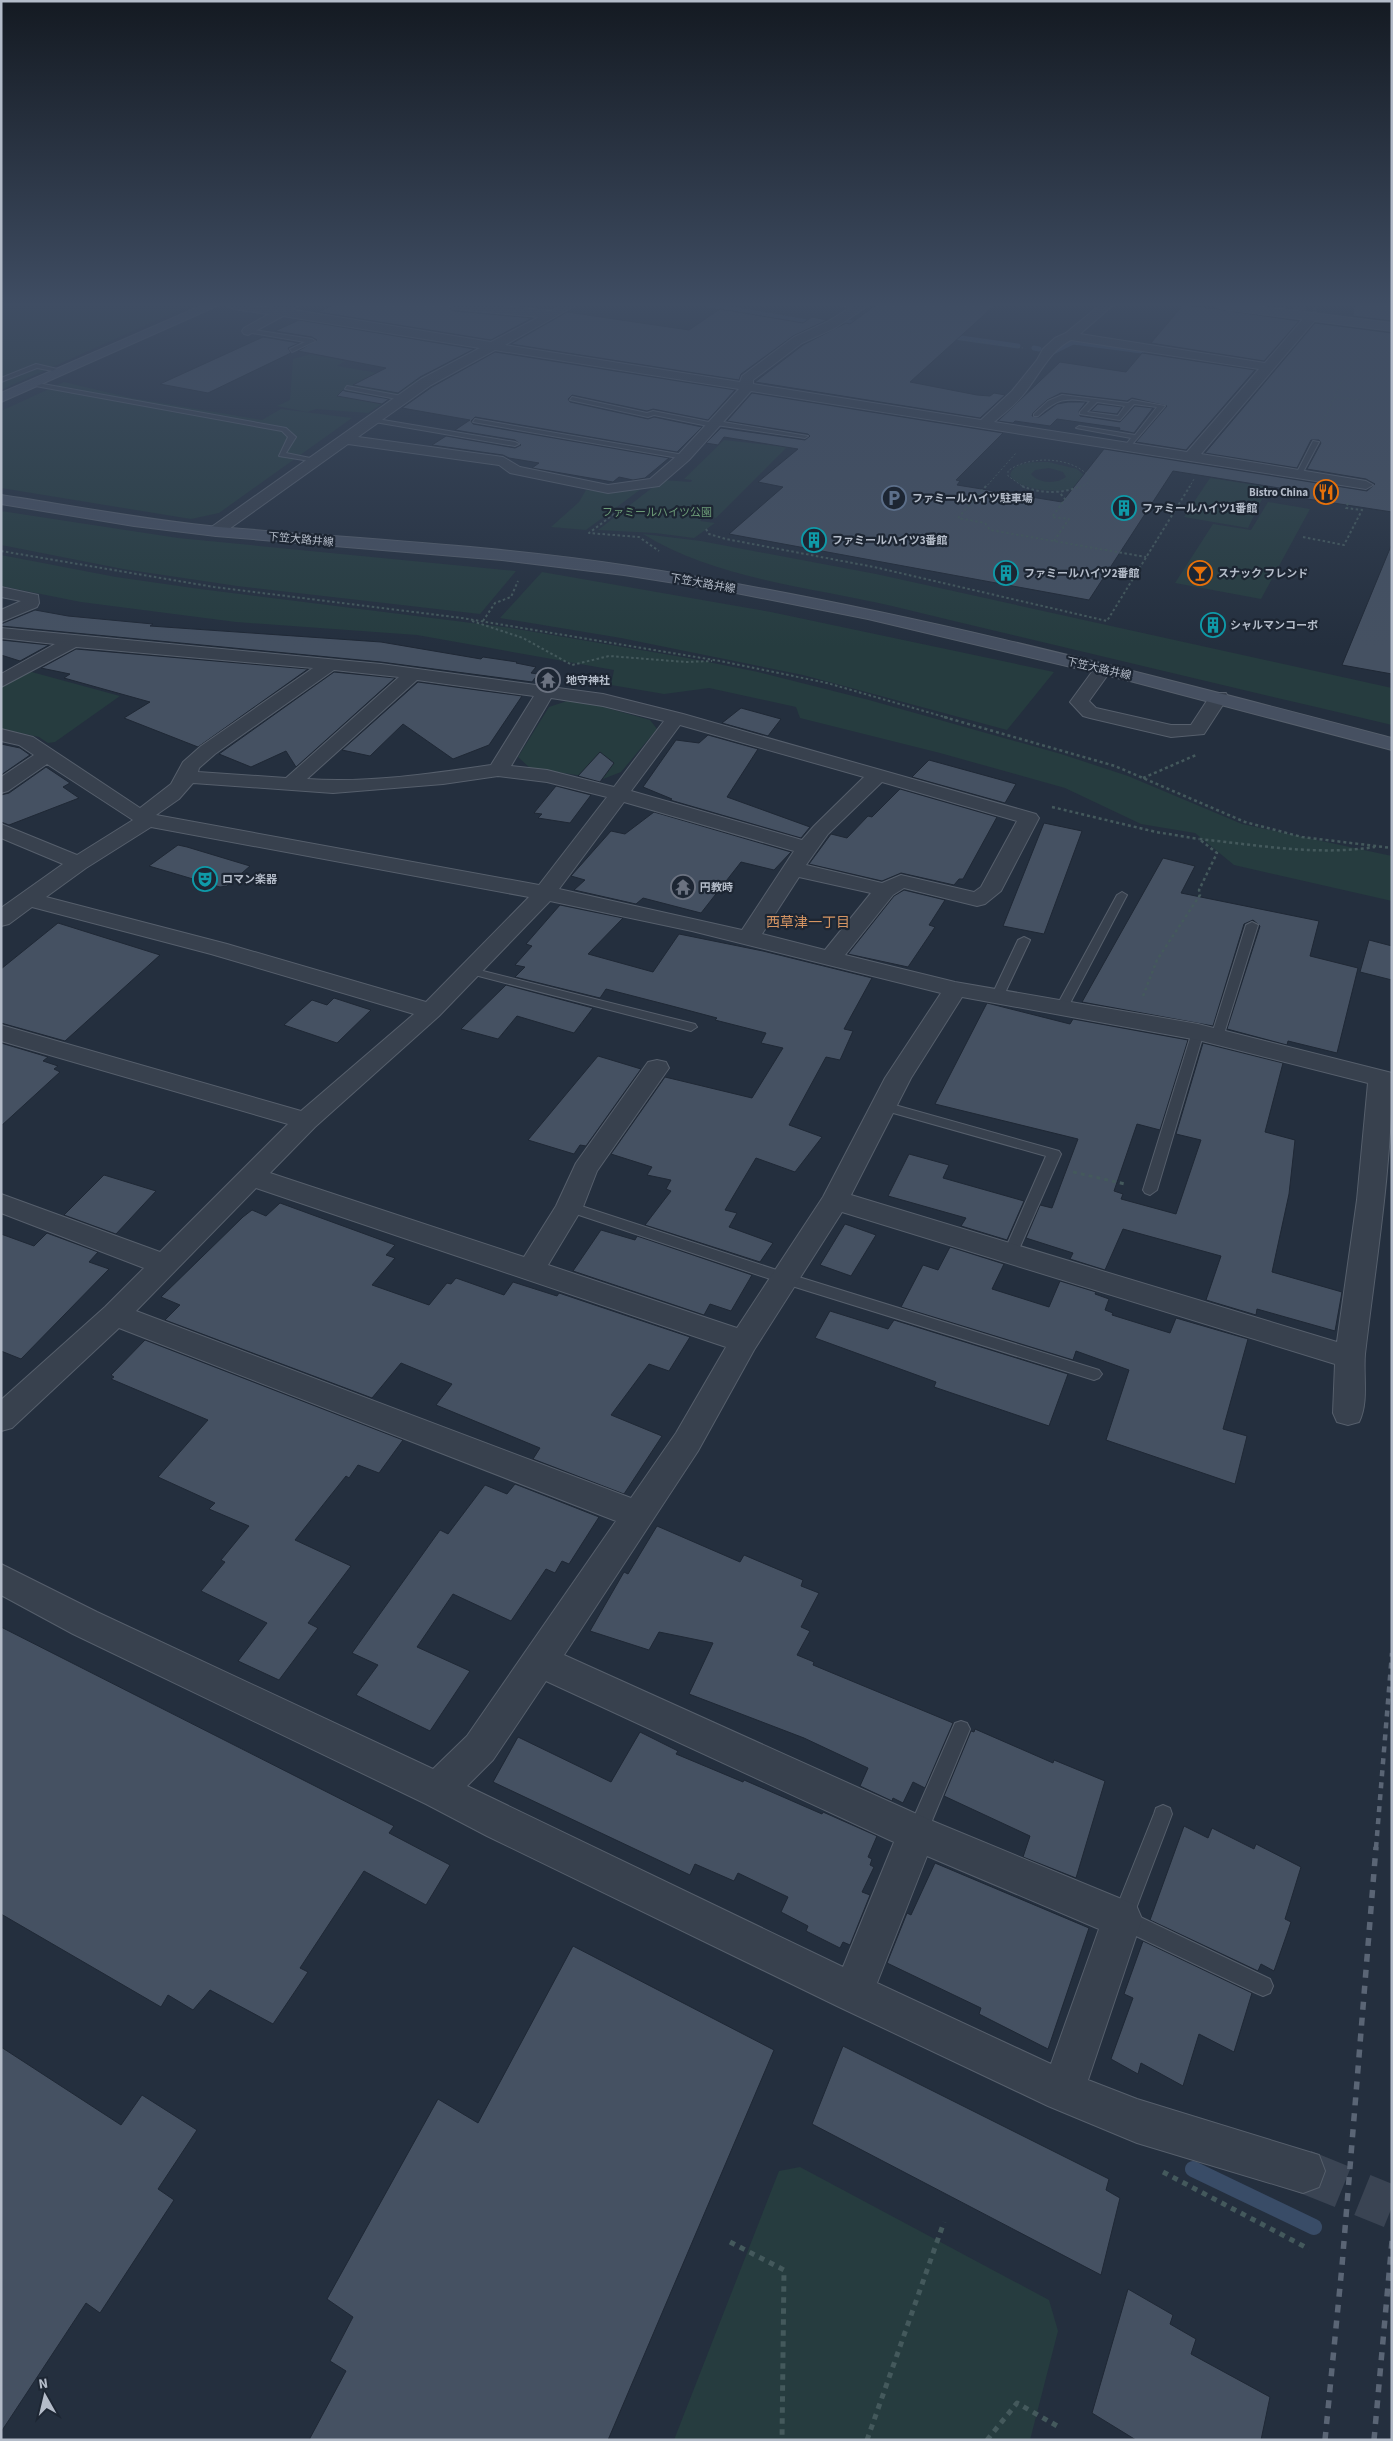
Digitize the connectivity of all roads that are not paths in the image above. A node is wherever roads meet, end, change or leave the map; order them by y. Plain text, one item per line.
1 (228, 419) edge
2 (686, 419) edge
3 (719, 419) edge
4 (947, 419) edge
5 (990, 419) edge
6 (1151, 419) edge
7 (1224, 419) edge
8 (371, 420) joint
9 (475, 421) dead end
10 (715, 424) junction
11 (983, 425) junction
12 (1079, 428) dead end
13 (805, 436) dead end
14 (346, 439) junction
15 (1132, 442) junction
16 (1315, 442) road end
17 (515, 444) dead end
18 (684, 457) junction
19 (1191, 457) junction
20 (316, 460) junction
21 (1298, 474) junction
22 (1366, 485) dead end
23 (1, 499) edge
24 (216, 531) junction
25 (1, 592) edge
26 (1, 617) edge
27 (1, 633) edge
28 (73, 642) junction
29 (329, 665) junction
30 (1103, 669) junction
31 (413, 674) junction
32 (5, 676) edge
33 (545, 693) junction
34 (1219, 697) junction
35 (676, 718) junction
36 (1, 735) edge
37 (1392, 744) edge
38 (49, 756) junction
39 (498, 770) junction
40 (878, 775) junction
41 (189, 777) junction
42 (291, 784) junction
43 (1, 787) edge
44 (619, 794) junction
45 (145, 818) junction
46 (1, 830) edge
47 (807, 848) junction
48 (78, 863) junction
49 (794, 869) junction
50 (885, 890) junction
51 (545, 893) junction
52 (1122, 895) dead end
53 (29, 900) junction
54 (1, 919) edge
55 (1252, 925) dead end
56 (748, 938) junction
57 (1024, 940) dead end
58 (830, 959) junction
59 (471, 971) junction
60 (955, 989) junction
61 (997, 997) junction
62 (1061, 1009) junction
63 (431, 1011) junction
64 (691, 1027) dead end
65 (1, 1033) edge
66 (1207, 1035) junction
67 (656, 1068) dead end
68 (1386, 1079) edge
69 (884, 1106) junction
70 (306, 1121) junction
71 (252, 1177) junction
72 (1150, 1190) road end
73 (834, 1200) junction
74 (1, 1204) edge
75 (570, 1207) junction
76 (1011, 1252) junction
77 (163, 1264) junction
78 (531, 1269) junction
79 (784, 1278) junction
80 (115, 1315) junction
81 (744, 1342) junction
82 (1350, 1357) junction
83 (1094, 1374) dead end
84 (12, 1394) edge
85 (1348, 1413) dead end
86 (1, 1419) edge
87 (638, 1514) junction
88 (1, 1578) edge
89 (540, 1661) junction
90 (961, 1728) dead end
91 (439, 1791) junction
92 (1163, 1814) dead end
93 (917, 1833) junction
94 (1122, 1918) junction
95 (1263, 1986) dead end
96 (853, 1993) junction
97 (1063, 2091) junction
98 (1303, 2171) tunnel mouth

1 - 20 lane
2 - 10 lane
3 - 10 street
4 - 11 street
5 - 11 street
6 - 15 lane
7 - 19 street
8 - 14 street
8 - 17 lane
9 - 18 lane
10 - 13 lane
10 - 18 street
11 - 15 street
12 - 15 lane
14 - 18 street
14 - 20 street
15 - 19 street
16 - 21 lane
19 - 21 street
20 - 24 street
21 - 22 street
23 - 24 main road, 下笠大路井線
24 - 30 main road, 下笠大路井線
25 - 26 street
27 - 28 street
28 - 29 street
28 - 32 street
29 - 31 street
29 - 41 street
30 - 34 main road, 下笠大路井線
30 - 34 street
31 - 33 street
31 - 42 street
33 - 35 street
33 - 39 street
34 - 37 main road, 下笠大路井線
35 - 40 street
35 - 44 street
36 - 38 street
38 - 43 street
38 - 45 street
39 - 42 street
39 - 44 street
40 - 47 street
40 - 50 street
41 - 42 street
41 - 45 street
44 - 47 street
44 - 51 street
45 - 48 street
45 - 51 street
46 - 48 street
47 - 49 street
48 - 53 street
49 - 50 street
49 - 56 street
50 - 58 street
51 - 56 street
51 - 59 street
52 - 62 lane
53 - 54 street
53 - 63 street
55 - 66 lane
56 - 58 street
57 - 61 lane
58 - 60 street
59 - 63 street
59 - 64 lane
60 - 61 street
60 - 69 street
61 - 62 street
62 - 66 street
63 - 70 street
65 - 70 street
66 - 68 street
66 - 72 lane
67 - 75 street
68 - 82 street
69 - 73 street
69 - 76 lane
70 - 71 street
71 - 77 street
71 - 78 street
73 - 76 street
73 - 79 street
74 - 77 street
75 - 78 street
75 - 79 lane
76 - 82 street
77 - 80 street
78 - 81 street
79 - 81 street
79 - 83 lane
80 - 84 street
80 - 87 street
81 - 87 street
82 - 85 street
84 - 86 street
87 - 89 street
88 - 91 street
89 - 91 street
89 - 93 street
90 - 93 lane
91 - 96 street
92 - 94 lane
93 - 94 street
93 - 96 street
94 - 95 lane
94 - 97 street
96 - 97 street
97 - 98 street

